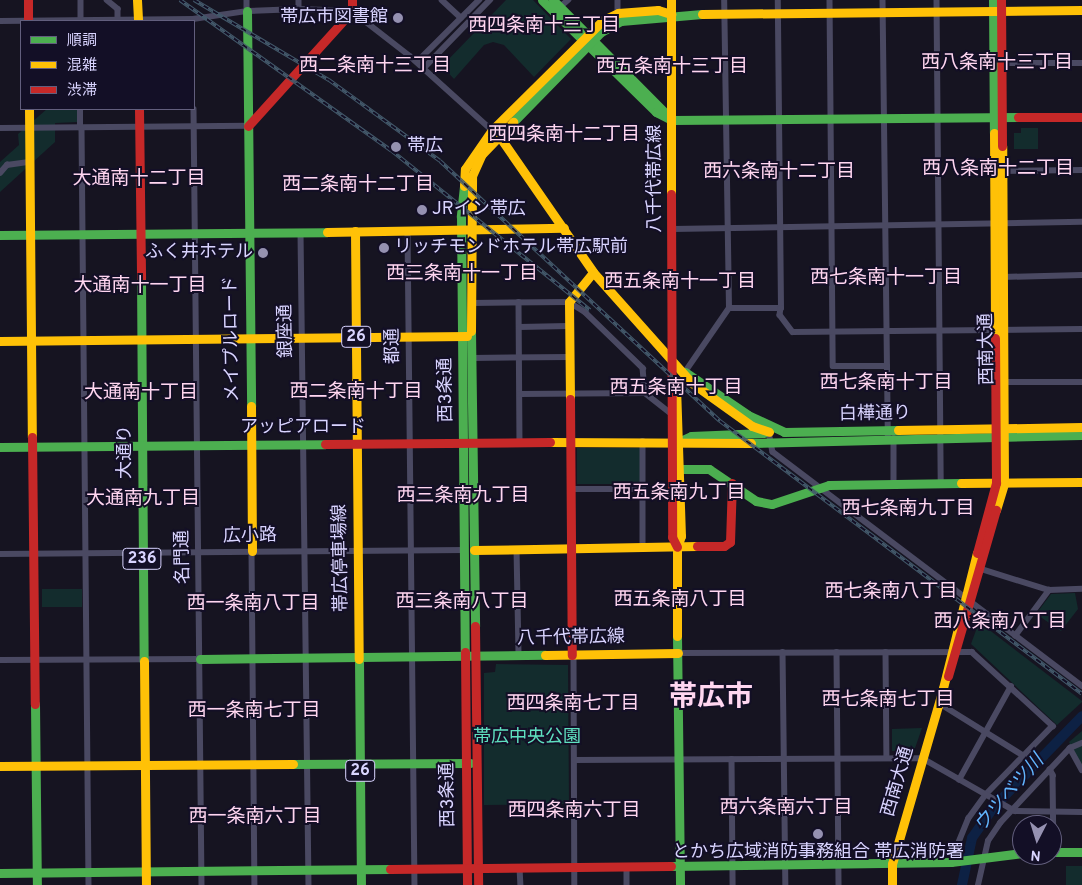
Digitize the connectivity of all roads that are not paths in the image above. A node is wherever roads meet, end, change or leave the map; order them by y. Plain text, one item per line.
1 (28, 0) edge
2 (81, 0) edge
3 (107, 0) edge
4 (137, 0) edge
5 (247, 0) edge
6 (299, 0) edge
7 (352, 0) edge
8 (442, 0) edge
9 (479, 0) edge
10 (490, 0) edge
11 (542, 0) edge
12 (553, 0) edge
13 (568, 0) edge
14 (618, 0) edge
15 (671, 0) edge
16 (724, 0) edge
17 (778, 0) edge
18 (830, 0) edge
19 (883, 0) edge
20 (936, 0) edge
21 (993, 0) edge
22 (1001, 0) edge
23 (560, 7) junction
24 (299, 9) junction
25 (1082, 10) edge
26 (247, 11) junction
27 (352, 11) junction
28 (997, 11) junction
29 (883, 12) junction
30 (937, 12) junction
31 (618, 13) junction
32 (778, 13) junction
33 (830, 13) junction
34 (671, 14) junction
35 (724, 14) junction
36 (461, 18) junction
37 (118, 19) junction
38 (28, 20) edge
39 (82, 20) edge
40 (100, 20) edge
41 (138, 20) edge
42 (193, 20) edge
43 (20, 21) edge
44 (0, 22) edge
45 (586, 40) junction
46 (417, 62) junction
47 (1001, 63) junction
48 (1082, 63) edge
49 (424, 68) junction
50 (28, 110) edge
51 (80, 110) edge
52 (139, 110) edge
53 (194, 110) edge
54 (998, 117) junction
55 (1082, 117) edge
56 (884, 118) junction
57 (938, 118) junction
58 (779, 119) junction
59 (831, 119) junction
60 (672, 120) junction
61 (726, 120) junction
62 (194, 126) junction
63 (248, 126) junction
64 (139, 127) junction
65 (0, 128) edge
66 (29, 128) junction
67 (81, 128) junction
68 (495, 133) junction
69 (29, 162) junction
70 (1082, 170) edge
71 (1002, 171) junction
72 (0, 173) edge
73 (1082, 222) edge
74 (939, 224) junction
75 (999, 224) junction
76 (832, 225) junction
77 (886, 225) junction
78 (779, 226) junction
79 (564, 228) junction
80 (728, 228) junction
81 (673, 229) junction
82 (466, 230) junction
83 (355, 231) junction
84 (408, 231) junction
85 (249, 232) junction
86 (301, 232) junction
87 (140, 233) junction
88 (195, 233) junction
89 (30, 234) junction
90 (84, 234) junction
91 (0, 235) edge
92 (593, 272) junction
93 (1082, 275) edge
94 (1003, 276) junction
95 (519, 302) junction
96 (569, 302) junction
97 (471, 303) junction
98 (729, 308) junction
99 (781, 308) junction
100 (568, 326) junction
101 (519, 327) junction
102 (1082, 329) edge
103 (940, 330) junction
104 (1000, 330) junction
105 (833, 331) junction
106 (887, 331) junction
107 (409, 336) junction
108 (466, 336) junction
109 (356, 337) junction
110 (249, 338) junction
111 (302, 338) junction
112 (141, 339) junction
113 (196, 339) junction
114 (31, 340) junction
115 (85, 340) junction
116 (0, 341) edge
117 (569, 357) junction
118 (471, 358) junction
119 (519, 358) junction
120 (673, 358) junction
121 (887, 366) junction
122 (685, 372) junction
123 (1004, 382) junction
124 (1082, 382) edge
125 (645, 392) junction
126 (569, 393) junction
127 (520, 394) junction
128 (671, 413) junction
129 (1082, 427) edge
130 (751, 430) junction
131 (784, 432) junction
132 (1001, 433) junction
133 (941, 434) junction
134 (1082, 435) edge
135 (771, 436) junction
136 (890, 436) junction
137 (643, 441) junction
138 (676, 441) junction
139 (569, 442) junction
140 (468, 443) junction
141 (520, 443) junction
142 (251, 444) junction
143 (303, 444) junction
144 (357, 444) junction
145 (410, 444) junction
146 (142, 446) junction
147 (197, 446) junction
148 (0, 447) edge
149 (32, 447) junction
150 (86, 447) junction
151 (680, 469) junction
152 (1082, 482) edge
153 (732, 483) junction
154 (1000, 483) junction
155 (894, 484) junction
156 (941, 484) junction
157 (818, 486) junction
158 (570, 489) junction
159 (643, 489) junction
160 (570, 548) junction
161 (644, 548) junction
162 (677, 548) junction
163 (517, 549) junction
164 (358, 550) junction
165 (412, 550) junction
166 (469, 550) junction
167 (252, 551) junction
168 (306, 551) junction
169 (199, 552) junction
170 (87, 553) junction
171 (142, 553) junction
172 (0, 554) edge
173 (33, 554) junction
174 (981, 570) junction
175 (1049, 590) junction
176 (1082, 590) edge
177 (968, 600) junction
178 (1015, 636) junction
179 (954, 650) junction
180 (783, 652) junction
181 (837, 652) junction
182 (886, 652) junction
183 (678, 654) junction
184 (573, 655) junction
185 (413, 656) junction
186 (470, 656) junction
187 (518, 656) junction
188 (307, 657) junction
189 (359, 657) junction
190 (200, 658) junction
191 (252, 658) junction
192 (87, 659) junction
193 (144, 659) junction
194 (0, 660) edge
195 (35, 660) junction
196 (1011, 686) junction
197 (1082, 686) edge
198 (939, 703) junction
199 (985, 731) junction
200 (1082, 743) edge
201 (1070, 748) junction
202 (1024, 756) junction
203 (785, 758) junction
204 (838, 758) junction
205 (887, 758) junction
206 (922, 758) junction
207 (679, 759) junction
208 (732, 759) junction
209 (574, 760) junction
210 (307, 763) junction
211 (360, 763) junction
212 (414, 763) junction
213 (465, 763) junction
214 (475, 763) junction
215 (254, 764) junction
216 (144, 765) junction
217 (202, 765) junction
218 (0, 766) edge
219 (36, 766) junction
220 (88, 766) junction
221 (1050, 769) junction
222 (1082, 770) edge
223 (960, 780) junction
224 (989, 797) junction
225 (1009, 809) junction
226 (1054, 812) junction
227 (1082, 812) edge
228 (1054, 815) edge
229 (1062, 852) edge
230 (1082, 852) edge
231 (1012, 854) edge
232 (980, 858) junction
233 (954, 861) junction
234 (839, 864) junction
235 (892, 864) junction
236 (786, 865) junction
237 (680, 866) junction
238 (732, 866) junction
239 (576, 867) junction
240 (627, 867) junction
241 (467, 868) junction
242 (478, 868) junction
243 (520, 868) junction
244 (414, 869) junction
245 (255, 870) junction
246 (309, 870) junction
247 (361, 870) junction
248 (202, 871) junction
249 (89, 872) junction
250 (146, 872) junction
251 (0, 873) edge
252 (37, 873) junction
253 (37, 885) edge
254 (89, 885) edge
255 (146, 885) edge
256 (202, 885) edge
257 (255, 885) edge
258 (309, 885) edge
259 (361, 885) edge
260 (414, 885) edge
261 (467, 885) edge
262 (478, 885) edge
263 (521, 885) edge
264 (576, 885) edge
265 (627, 885) edge
266 (680, 885) edge
267 (733, 885) edge
268 (786, 885) edge
269 (839, 885) edge
270 (892, 885) edge
271 (978, 885) edge

1 - 38 main road
2 - 39 street
3 - 37 street
4 - 41 main road
5 - 26 street
6 - 24 street
7 - 27 main road
8 - 36 street
9 - 36 street
10 - 49 street
11 - 45 main road
12 - 23 main road
13 - 23 street
14 - 31 street
15 - 34 main road, 八千代帯広線
16 - 35 street
17 - 32 street
18 - 33 street
19 - 29 street
20 - 30 street
21 - 28 main road, 西南大通
22 - 28 main road, 西南大通
23 - 45 main road
24 - 26 street
24 - 27 street
25 - 28 main road
26 - 42 street
26 - 63 main road, メイプルロード
27 - 46 street
27 - 63 main road
28 - 30 main road
28 - 47 main road, 西南大通
28 - 54 main road, 西南大通
29 - 30 main road
29 - 33 main road
29 - 56 street
30 - 57 street
31 - 34 main road
31 - 45 main road
32 - 33 main road
32 - 35 main road
32 - 58 street
33 - 59 street
34 - 35 main road
34 - 45 main road
34 - 60 main road, 八千代帯広線
35 - 61 street
36 - 46 street
37 - 40 street
37 - 41 street
41 - 42 street
43 - 44 street
45 - 60 main road
45 - 68 main road, 西3条通
46 - 49 street
47 - 48 street
47 - 54 main road, 西南大通
49 - 68 street
50 - 66 main road
51 - 67 street
52 - 64 main road, 大通り / 236
53 - 62 street, 名門通
54 - 55 main road
54 - 57 main road
54 - 71 main road, 西南大通
54 - 75 main road, 西南大通
56 - 57 main road
56 - 59 main road
56 - 77 street
57 - 74 street
58 - 59 main road
58 - 61 main road
58 - 78 street
59 - 76 street
60 - 61 main road
60 - 81 main road, 八千代帯広線
61 - 80 street
62 - 63 street
62 - 64 street
62 - 88 street, 名門通
63 - 85 main road, メイプルロード
64 - 67 street
64 - 87 main road, 大通り / 236
65 - 66 street
66 - 67 street
66 - 69 main road
67 - 90 street
68 - 79 main road, 白樺通り
68 - 82 main road, 西3条通
69 - 72 street
69 - 89 main road
70 - 71 street
71 - 75 main road, 西南大通
73 - 75 street
74 - 75 street
74 - 77 street
74 - 103 street
75 - 94 main road, 西南大通
75 - 104 main road, 西南大通
76 - 77 street
76 - 78 street
76 - 105 street
77 - 106 street
78 - 80 street
78 - 99 street
79 - 82 main road
79 - 92 main road, 白樺通り
80 - 81 street
80 - 98 street
81 - 120 main road, 八千代帯広線
82 - 84 main road
82 - 97 main road, 西3条通
82 - 108 main road, 西3条通
83 - 84 main road
83 - 86 main road
83 - 109 main road, 帯広停車場線 / 26
84 - 107 street, 都通
85 - 86 main road
85 - 88 main road
85 - 110 main road, メイプルロード
86 - 111 street, 銀座通
87 - 88 main road
87 - 90 main road
87 - 112 main road, 大通り / 236
88 - 113 street, 名門通
89 - 90 main road
89 - 91 main road
89 - 114 main road
90 - 115 street
92 - 96 main road
92 - 120 main road, 白樺通り
93 - 94 street
94 - 104 main road, 西南大通
95 - 96 street
95 - 97 street
95 - 101 street
96 - 100 main road
96 - 125 street
97 - 108 main road, 西3条通
98 - 99 street
98 - 122 street
99 - 105 street
100 - 101 street
100 - 117 main road
101 - 119 street
102 - 104 street
103 - 104 street
103 - 106 street
103 - 133 street
104 - 123 main road, 西南大通
104 - 132 main road, 西南大通
105 - 106 street
105 - 121 street
106 - 121 street
107 - 108 main road
107 - 109 main road
107 - 145 street, 都通
108 - 118 main road, 西3条通
108 - 140 main road, 西3条通
109 - 111 main road
109 - 144 main road, 帯広停車場線 / 26
110 - 111 main road
110 - 113 main road
110 - 142 main road, メイプルロード
111 - 143 street, 銀座通
112 - 113 main road
112 - 115 main road
112 - 146 main road, 大通り / 236
113 - 147 street, 名門通
114 - 115 main road
114 - 116 main road
114 - 149 main road
115 - 150 street
117 - 119 street
117 - 126 main road
118 - 119 street
118 - 140 main road, 西3条通
119 - 127 street
120 - 122 main road, 白樺通り
120 - 128 main road, 八千代帯広線
120 - 138 main road, 八千代帯広線
121 - 136 street
122 - 130 main road, 白樺通り
122 - 131 main road, 白樺通り
123 - 124 street
123 - 132 main road, 西南大通
125 - 126 street
125 - 128 street
126 - 127 street
126 - 139 main road
127 - 141 street
128 - 138 main road, 八千代帯広線
129 - 132 main road
130 - 135 main road, 白樺通り
130 - 138 main road
131 - 135 main road
131 - 136 main road, 白樺通り
132 - 133 main road, 白樺通り
132 - 134 main road
132 - 154 main road, 西南大通
133 - 136 main road, 白樺通り
133 - 156 street
135 - 136 main road
135 - 138 main road
135 - 157 street
136 - 155 street
137 - 138 main road, アッピアロード
137 - 139 main road, アッピアロード
137 - 159 street
138 - 151 main road, 八千代帯広線
138 - 162 main road, 八千代帯広線
139 - 141 main road, アッピアロード
139 - 158 main road
140 - 141 main road, アッピアロード
140 - 145 main road, アッピアロード
140 - 166 main road, 西3条通
142 - 143 main road, アッピアロード
142 - 147 main road, アッピアロード
142 - 167 main road, メイプルロード
143 - 144 main road, アッピアロード
143 - 168 street, 銀座通
144 - 145 main road, アッピアロード
144 - 164 main road, 帯広停車場線 / 26
145 - 165 street, 都通
146 - 147 main road, アッピアロード
146 - 150 main road, アッピアロード
146 - 171 main road, 大通り / 236
147 - 169 street, 名門通
148 - 149 main road, アッピアロード
149 - 150 main road, アッピアロード
149 - 173 main road
150 - 170 street
151 - 153 main road
151 - 162 main road, 八千代帯広線
152 - 154 main road
153 - 157 main road
153 - 162 main road
154 - 156 main road
154 - 174 main road, 西南大通
154 - 177 main road, 西南大通
155 - 156 main road
155 - 157 main road
157 - 177 street
158 - 159 street
158 - 160 main road
159 - 161 street
160 - 161 main road
160 - 163 main road
160 - 184 main road
161 - 162 main road
162 - 183 main road, 八千代帯広線
163 - 166 main road
163 - 187 street
164 - 165 street, 広小路
164 - 168 street, 広小路
164 - 189 main road, 帯広停車場線 / 26
165 - 166 street, 広小路
165 - 185 street, 都通
166 - 186 main road, 西3条通
167 - 168 street, 広小路
167 - 169 street, 広小路
167 - 191 street
168 - 188 street, 銀座通
169 - 171 street, 広小路
169 - 190 street, 名門通
170 - 171 street, 広小路
170 - 173 street, 広小路
170 - 192 street
171 - 193 main road, 大通り / 236
172 - 173 street, 広小路
173 - 195 main road
174 - 175 street
174 - 177 main road, 西南大通
175 - 176 street
175 - 178 street
177 - 178 street
177 - 179 main road, 西南大通
178 - 197 street
179 - 182 street
179 - 196 street
179 - 198 main road, 西南大通
180 - 181 street
180 - 183 street
180 - 203 street
181 - 182 street
181 - 204 street
182 - 205 street
183 - 184 main road, 八千代帯広線
183 - 207 main road
184 - 187 main road, 八千代帯広線
184 - 209 street
185 - 186 main road, 八千代帯広線
185 - 189 main road, 八千代帯広線
185 - 212 street, 都通
186 - 187 main road, 八千代帯広線
186 - 213 main road, 西3条通
186 - 214 main road, 西3条通
188 - 189 main road, 八千代帯広線
188 - 191 main road, 八千代帯広線
188 - 210 street, 銀座通
189 - 211 main road, 帯広停車場線 / 26
190 - 191 main road, 八千代帯広線
190 - 193 street
190 - 217 street, 名門通
191 - 215 street
192 - 193 street
192 - 195 street
192 - 220 street
193 - 216 main road, 大通り / 236
194 - 195 street
195 - 219 main road
196 - 199 street
196 - 202 street
198 - 199 street
198 - 206 main road, 西南大通
199 - 202 street
199 - 223 street
200 - 201 street
201 - 221 street
201 - 222 street
202 - 224 street
203 - 204 street
203 - 208 street
203 - 236 street
204 - 205 street
204 - 234 street
205 - 206 street
206 - 223 street
206 - 235 main road, 西南大通
207 - 208 street
207 - 209 street
207 - 237 main road
208 - 238 street
209 - 239 street
210 - 211 main road
210 - 215 main road
210 - 246 street, 銀座通
211 - 212 main road
211 - 247 main road, 帯広停車場線 / 26
212 - 213 main road
212 - 244 street, 都通
213 - 214 main road
213 - 241 main road, 西3条通
214 - 242 main road, 西3条通
215 - 217 main road
215 - 245 street
216 - 217 main road
216 - 220 main road
216 - 250 main road, 大通り / 236
217 - 248 street, 名門通
218 - 219 main road
219 - 220 main road
219 - 252 main road
220 - 249 street
221 - 225 street
221 - 226 street
223 - 224 street
224 - 225 street
224 - 233 street
225 - 226 street
225 - 232 street
226 - 227 street
226 - 228 street
229 - 230 main road
231 - 232 main road
232 - 233 main road
232 - 271 street
233 - 235 main road
234 - 235 main road
234 - 236 main road
234 - 269 street
235 - 270 main road, 西南大通
236 - 238 main road
236 - 268 street
237 - 238 main road
237 - 240 main road
237 - 266 main road
238 - 267 street
239 - 240 main road
239 - 243 main road
239 - 264 street
240 - 265 street
241 - 242 main road
241 - 244 main road
241 - 261 main road, 西3条通
242 - 243 main road
242 - 262 main road, 西3条通
243 - 263 street
244 - 247 main road
244 - 260 street, 都通
245 - 246 main road
245 - 248 main road
245 - 257 street
246 - 247 main road
246 - 258 street, 銀座通
247 - 259 main road, 帯広停車場線 / 26
248 - 250 main road
248 - 256 street, 名門通
249 - 250 main road
249 - 252 main road
249 - 254 street
250 - 255 main road, 大通り / 236
251 - 252 main road
252 - 253 main road

